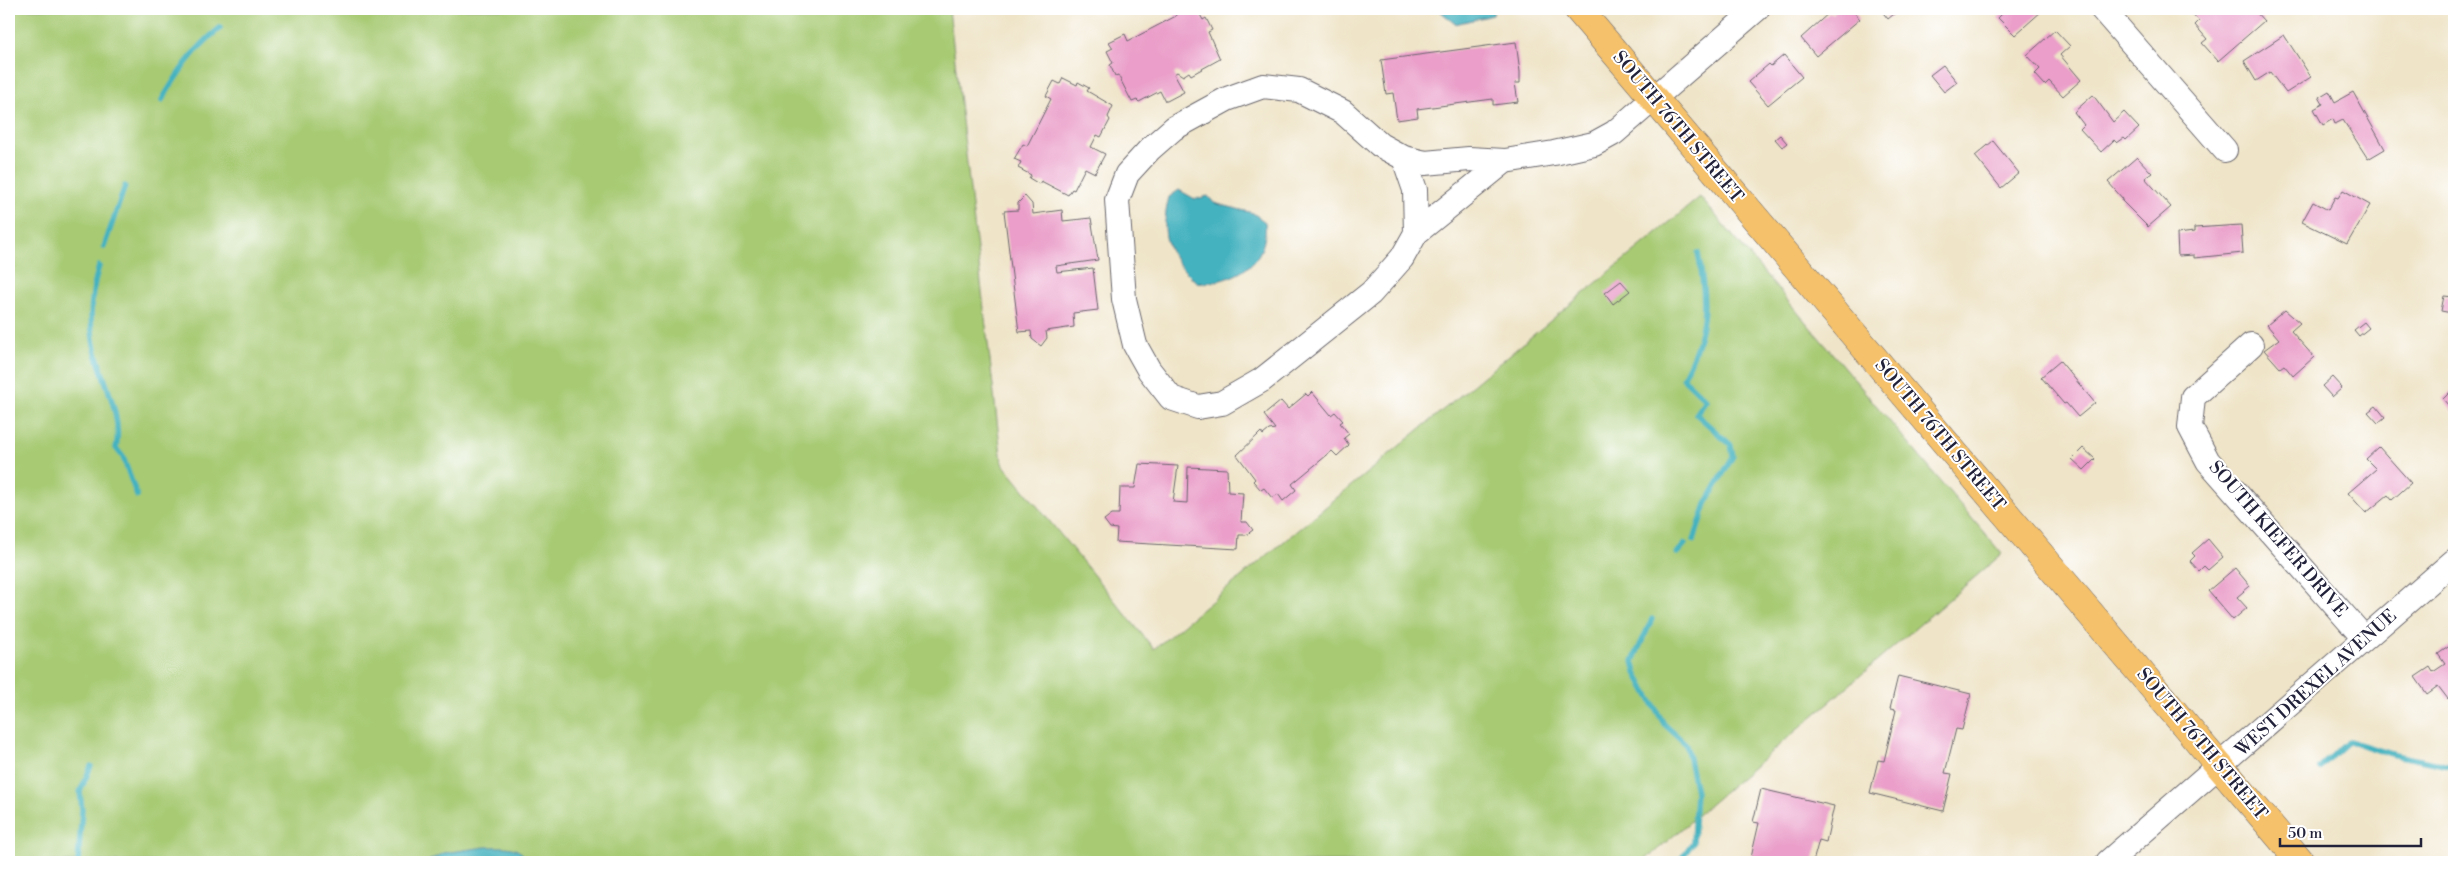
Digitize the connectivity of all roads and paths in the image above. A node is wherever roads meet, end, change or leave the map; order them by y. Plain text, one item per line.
1 (1578, 9) edge
2 (1757, 9) edge
3 (2102, 9) edge
4 (1653, 98) junction
5 (2225, 150) dead end
6 (1404, 158) junction
7 (1505, 161) junction
8 (1416, 233) junction
9 (2251, 345) dead end
10 (2454, 561) edge
11 (2364, 638) junction
12 (2221, 766) junction
13 (2108, 862) edge
14 (2301, 862) edge

1 - 4 main road, SOUTH 76TH STREET
2 - 4 street
3 - 5 street
4 - 7 street
4 - 12 main road, SOUTH 76TH STREET
6 - 7 street
6 - 8 street
6 - 8 street
7 - 8 street
9 - 11 street, SOUTH KIEFER DRIVE
10 - 11 street, WEST DREXEL AVENUE
11 - 12 street, WEST DREXEL AVENUE
12 - 13 street, WEST DREXEL AVENUE
12 - 14 main road, SOUTH 76TH STREET

